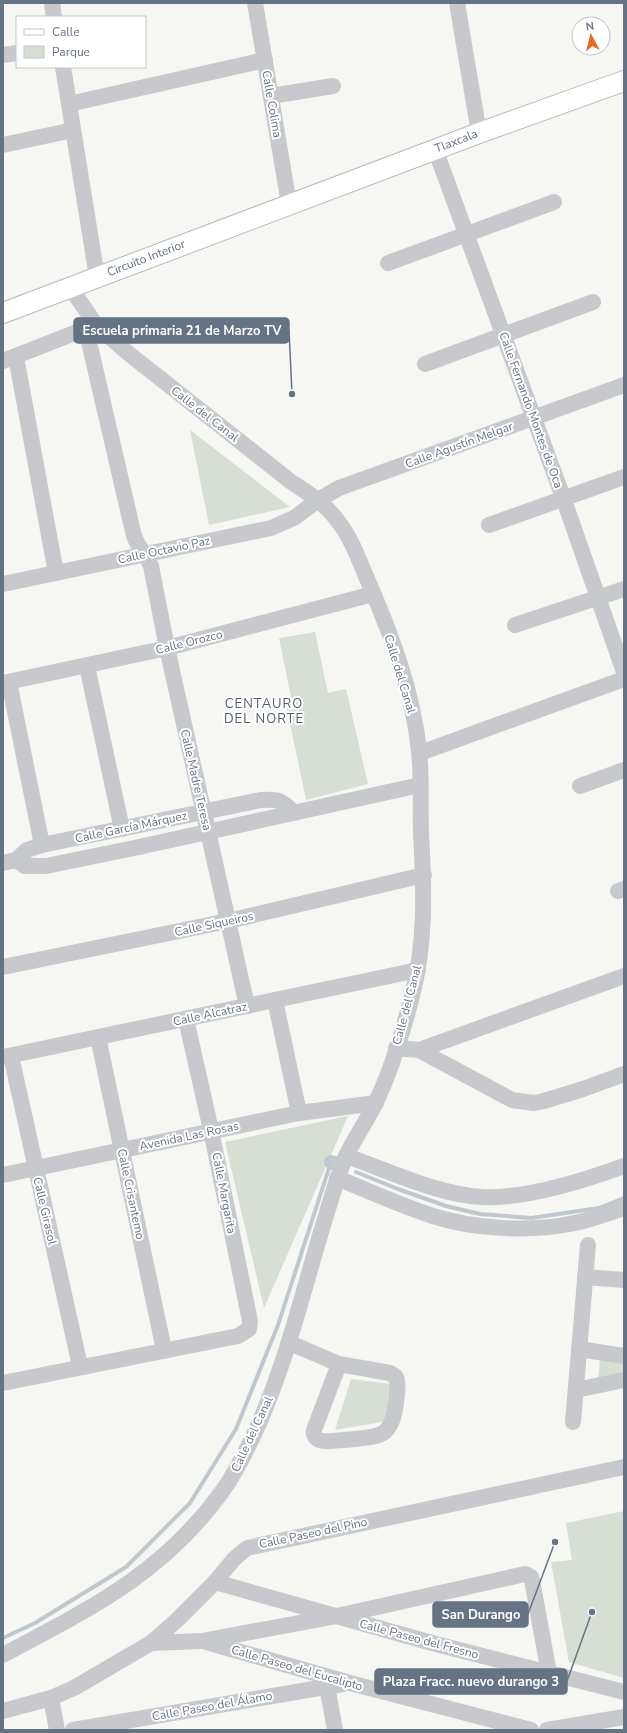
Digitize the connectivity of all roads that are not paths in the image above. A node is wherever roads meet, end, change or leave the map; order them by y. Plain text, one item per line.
1 (52, 3) edge
2 (255, 3) edge
3 (457, 3) edge
4 (54, 16) edge
5 (16, 53) edge
6 (3, 55) edge
7 (265, 60) junction
8 (63, 68) edge
9 (624, 81) edge
10 (333, 86) dead end
11 (271, 96) junction
12 (69, 104) junction
13 (73, 130) junction
14 (479, 132) junction
15 (3, 145) edge
16 (436, 149) junction
17 (554, 202) dead end
18 (289, 204) junction
19 (467, 234) junction
20 (388, 263) dead end
21 (97, 276) junction
22 (70, 286) junction
23 (593, 302) dead end
24 (3, 313) edge
25 (91, 327) junction
26 (504, 335) junction
27 (9, 359) edge
28 (425, 364) dead end
29 (624, 385) edge
30 (534, 418) junction
31 (624, 477) edge
32 (318, 500) junction
33 (564, 500) junction
34 (489, 525) dead end
35 (144, 554) junction
36 (56, 573) junction
37 (3, 584) edge
38 (624, 589) edge
39 (374, 594) junction
40 (598, 598) junction
41 (515, 625) dead end
42 (167, 648) junction
43 (87, 666) junction
44 (624, 672) edge
45 (624, 679) edge
46 (6, 682) edge
47 (420, 752) junction
48 (624, 770) edge
49 (420, 785) junction
50 (580, 786) dead end
51 (203, 812) junction
52 (294, 813) junction
53 (122, 829) junction
54 (208, 831) junction
55 (42, 845) junction
56 (10, 862) edge
57 (424, 875) junction
58 (228, 921) junction
59 (3, 967) edge
60 (418, 970) junction
61 (624, 976) edge
62 (275, 1000) junction
63 (247, 1006) junction
64 (186, 1019) junction
65 (98, 1038) junction
66 (396, 1048) junction
67 (419, 1050) junction
68 (7, 1057) edge
69 (624, 1074) edge
70 (376, 1103) junction
71 (299, 1113) junction
72 (211, 1130) junction
73 (122, 1150) junction
74 (346, 1156) junction
75 (624, 1166) edge
76 (36, 1168) junction
77 (3, 1175) edge
78 (337, 1178) junction
79 (624, 1208) edge
80 (588, 1244) dead end
81 (586, 1277) junction
82 (624, 1280) edge
83 (290, 1343) junction
84 (164, 1350) junction
85 (579, 1350) junction
86 (624, 1356) edge
87 (338, 1364) junction
88 (80, 1366) junction
89 (624, 1380) edge
90 (3, 1383) edge
91 (576, 1390) junction
92 (573, 1422) dead end
93 (624, 1467) edge
94 (215, 1582) junction
95 (337, 1616) junction
96 (202, 1641) junction
97 (151, 1643) junction
98 (3, 1655) edge
99 (549, 1673) junction
100 (350, 1683) junction
101 (328, 1686) junction
102 (624, 1692) edge
103 (51, 1698) junction
104 (3, 1711) edge
105 (624, 1717) edge
106 (57, 1730) edge
107 (73, 1730) edge
108 (335, 1730) edge
109 (531, 1730) edge
110 (548, 1730) edge

1 - 4 street
2 - 7 street, Calle Colima
3 - 14 street
5 - 6 street
7 - 11 street, Calle Colima
7 - 12 street
8 - 12 street
9 - 14 main road, Tlaxcala
10 - 11 street
11 - 18 street, Calle Colima
12 - 13 street
13 - 15 street
13 - 21 street
14 - 16 main road, Tlaxcala
16 - 18 main road, Tlaxcala
16 - 19 street, Calle Fernando Montes de Oca
17 - 19 street
18 - 21 main road, Circuito Interior
19 - 20 street
19 - 26 street, Calle Fernando Montes de Oca
21 - 22 main road, Circuito Interior
22 - 24 main road, Circuito Interior
22 - 25 street, Calle del Canal
23 - 26 street
25 - 27 street
25 - 32 street, Calle del Canal
25 - 35 street, Calle Madre Teresa
26 - 28 street
26 - 30 street, Calle Fernando Montes de Oca
27 - 36 street
29 - 30 street, Calle Agustín Melgar
30 - 32 street, Calle Agustín Melgar
30 - 33 street, Calle Fernando Montes de Oca
31 - 33 street
32 - 35 street, Calle Octavio Paz
32 - 39 street, Calle del Canal
33 - 34 street
33 - 40 street, Calle Fernando Montes de Oca
35 - 36 street, Calle Octavio Paz
35 - 42 street, Calle Madre Teresa
36 - 37 street, Calle Octavio Paz
38 - 40 street
39 - 42 street, Calle Orozco
39 - 47 street, Calle del Canal
40 - 41 street
40 - 44 street, Calle Fernando Montes de Oca
42 - 43 street, Calle Orozco
42 - 51 street, Calle Madre Teresa
43 - 46 street, Calle Orozco
43 - 53 street
45 - 47 street
46 - 55 street
47 - 49 street, Calle del Canal
48 - 50 street
49 - 52 street, Calle García Márquez
49 - 57 street, Calle del Canal
51 - 52 street, Calle García Márquez
51 - 53 street, Calle García Márquez
51 - 54 street, Calle Madre Teresa
52 - 54 street, Calle García Márquez
53 - 55 street, Calle García Márquez
54 - 56 street, Calle García Márquez
54 - 58 street, Calle Madre Teresa
55 - 56 street, Calle García Márquez
57 - 58 street, Calle Siqueiros
57 - 60 street, Calle del Canal
58 - 59 street, Calle Siqueiros
58 - 63 street, Calle Madre Teresa
60 - 62 street, Calle Alcatraz
60 - 66 street, Calle del Canal
61 - 67 street
62 - 63 street, Calle Alcatraz
62 - 71 street
63 - 64 street, Calle Alcatraz
64 - 65 street, Calle Alcatraz
64 - 72 street, Calle Margarita
65 - 68 street, Calle Alcatraz
65 - 73 street, Calle Crisantemo
66 - 67 street
66 - 70 street, Calle del Canal
67 - 69 street
68 - 76 street, Calle Girasol
70 - 71 street, Avenida Las Rosas
70 - 74 street, Calle del Canal
71 - 72 street, Avenida Las Rosas
72 - 73 street, Avenida Las Rosas
72 - 84 street, Calle Margarita
73 - 76 street, Avenida Las Rosas
73 - 84 street, Calle Crisantemo
74 - 75 street
74 - 78 street, Calle del Canal
76 - 77 street, Avenida Las Rosas
76 - 88 street, Calle Girasol
78 - 79 street
78 - 83 street, Calle del Canal
80 - 81 street
81 - 82 street
81 - 85 street
83 - 87 street
83 - 98 street, Calle del Canal
84 - 88 street
85 - 86 street
85 - 91 street
87 - 87 street
88 - 90 street
89 - 91 street
91 - 92 street
93 - 94 street, Calle Paseo del Pino
94 - 95 street, Calle Paseo del Fresno
94 - 97 street, Calle Paseo del Pino
95 - 96 street
95 - 99 street, Calle Paseo del Fresno
95 - 99 street
96 - 97 street
96 - 100 street, Calle Paseo del Eucalipto
97 - 103 street, Calle Paseo del Pino
99 - 102 street, Calle Paseo del Fresno
100 - 101 street, Calle Paseo del Álamo
100 - 109 street, Calle Paseo del Eucalipto
101 - 107 street, Calle Paseo del Álamo
101 - 108 street
103 - 104 street, Calle Paseo del Pino
103 - 106 street
105 - 110 street

